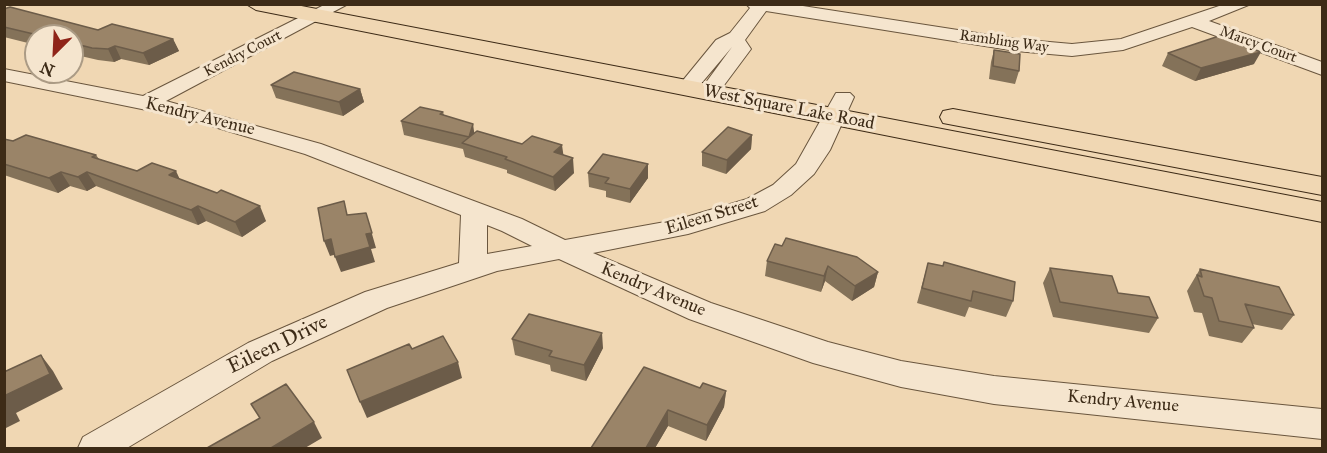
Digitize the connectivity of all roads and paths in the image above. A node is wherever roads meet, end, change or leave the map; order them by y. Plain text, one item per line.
1 (256, 4) edge
2 (342, 4) edge
3 (1243, 4) edge
4 (757, 5) edge
5 (317, 16) junction
6 (1193, 21) junction
7 (1323, 69) edge
8 (4, 75) edge
9 (705, 82) junction
10 (146, 102) junction
11 (838, 107) junction
12 (1323, 186) edge
13 (474, 210) junction
14 (1323, 212) edge
15 (564, 250) junction
16 (473, 268) junction
17 (1323, 424) edge
18 (96, 448) edge

1 - 5 highway, West Square Lake Road
2 - 5 street, Kendry Court
2 - 9 highway, West Square Lake Road
3 - 6 street, Rambling Way
4 - 6 street, Rambling Way
4 - 9 street
5 - 9 highway, West Square Lake Road
5 - 10 street, Kendry Court
6 - 7 street, Marcy Court
8 - 10 street, Kendry Avenue
9 - 11 highway, West Square Lake Road
10 - 13 street, Kendry Avenue
11 - 12 highway, West Square Lake Road
11 - 14 highway, West Square Lake Road
11 - 15 street, Eileen Street
13 - 15 street, Kendry Avenue
13 - 16 street
15 - 16 street, Eileen Drive
15 - 17 street, Kendry Avenue
16 - 18 street, Eileen Drive

